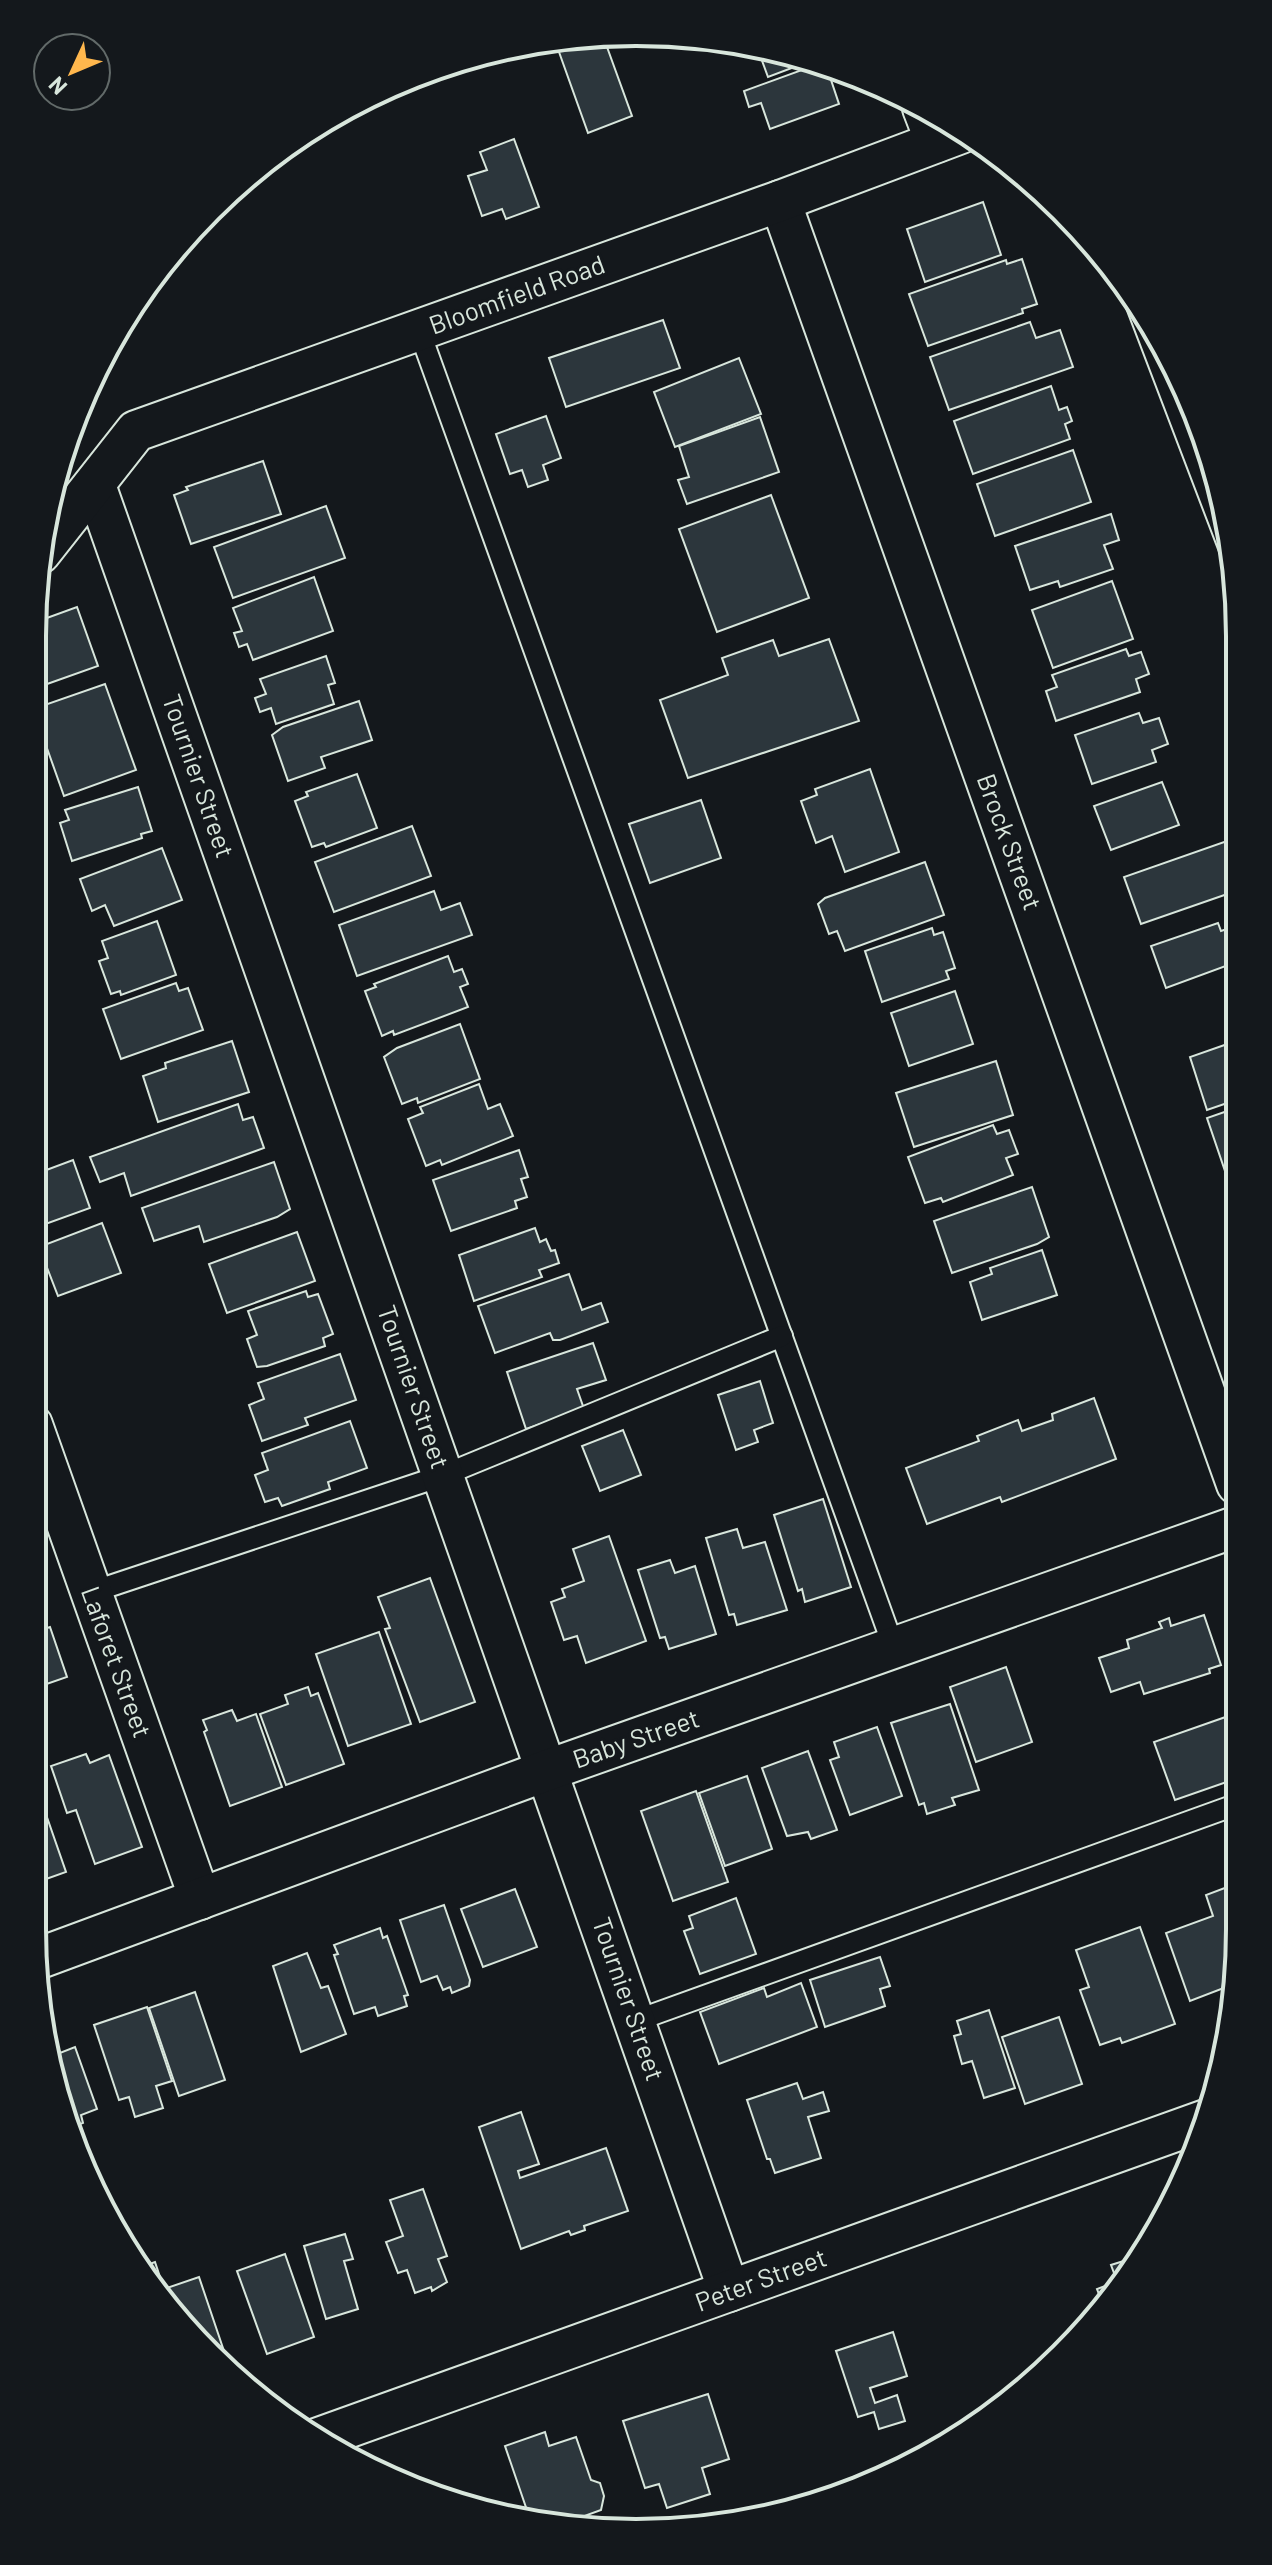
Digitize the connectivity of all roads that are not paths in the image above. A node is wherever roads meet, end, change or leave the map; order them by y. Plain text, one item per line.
1 (938, 129) edge
2 (780, 201) junction
3 (419, 330) junction
4 (1159, 363) edge
5 (95, 485) junction
6 (1208, 493) edge
7 (55, 535) edge
8 (782, 1336) junction
9 (1226, 1453) edge
10 (46, 1464) edge
11 (444, 1475) junction
12 (1226, 1530) edge
13 (92, 1592) junction
14 (894, 1648) junction
15 (548, 1770) junction
16 (1226, 1808) edge
17 (200, 1899) junction
18 (47, 1955) edge
19 (635, 2021) junction
20 (1193, 2125) edge
21 (729, 2291) junction
22 (331, 2434) edge

1 - 2 street, Bloomfield Road
2 - 3 street, Bloomfield Road
2 - 9 street, Brock Street
3 - 5 street, Bloomfield Road
3 - 8 lane
4 - 6 lane
5 - 7 street, Bloomfield Road
5 - 11 street, Tournier Street
8 - 11 lane
8 - 14 lane
10 - 13 street, Laforet Street
11 - 13 lane
11 - 15 street, Tournier Street
12 - 14 street, Baby Street
13 - 17 street, Laforet Street
14 - 15 street, Baby Street
15 - 17 street, Baby Street
15 - 19 street, Tournier Street
16 - 19 lane
17 - 18 street, Baby Street
19 - 21 street, Tournier Street
20 - 21 street, Peter Street
21 - 22 street, Peter Street

